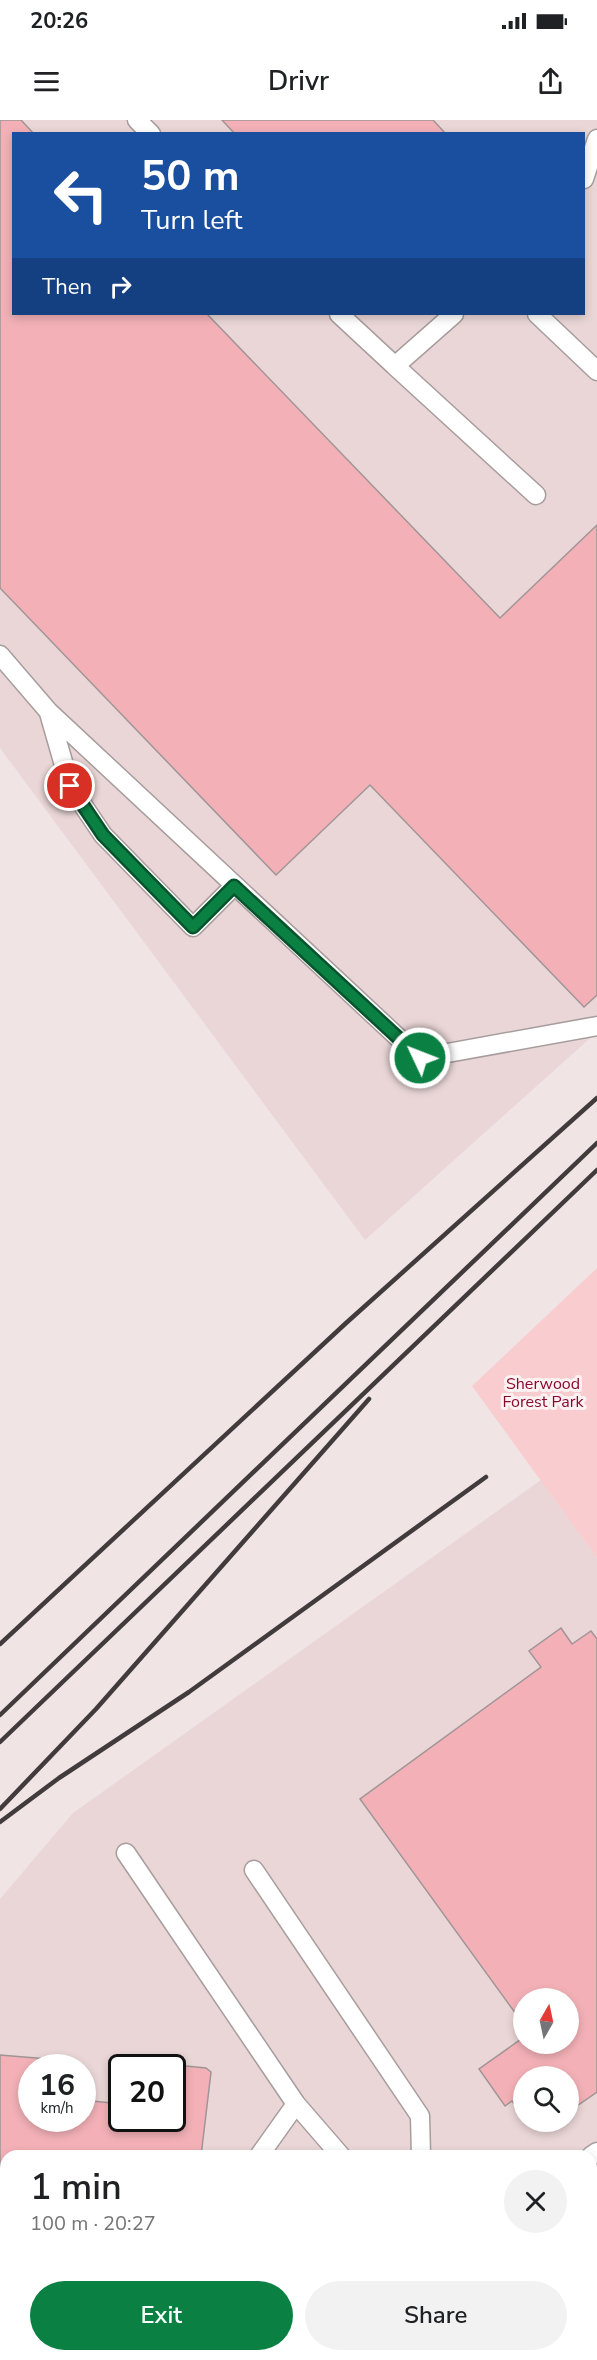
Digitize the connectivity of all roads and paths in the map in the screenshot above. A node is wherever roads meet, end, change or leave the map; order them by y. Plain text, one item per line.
1 (137, 120) edge
2 (149, 132) edge
3 (597, 140) edge
4 (585, 176) edge
5 (340, 315) edge
6 (453, 315) edge
7 (538, 315) edge
8 (395, 366) junction
9 (597, 371) edge
10 (536, 495) dead end
11 (0, 655) edge
12 (49, 712) junction
13 (234, 886) junction
14 (597, 1026) edge
15 (126, 1853) dead end
16 (254, 1870) dead end
17 (296, 2104) junction
18 (263, 2150) edge
19 (336, 2150) edge
20 (421, 2150) edge

1 - 2 lane
3 - 4 lane
5 - 8 lane
6 - 8 lane
7 - 9 lane
8 - 10 lane
11 - 12 lane
12 - 13 lane
12 - 13 lane
13 - 14 lane
15 - 17 lane
16 - 20 lane
17 - 18 lane
17 - 19 lane

